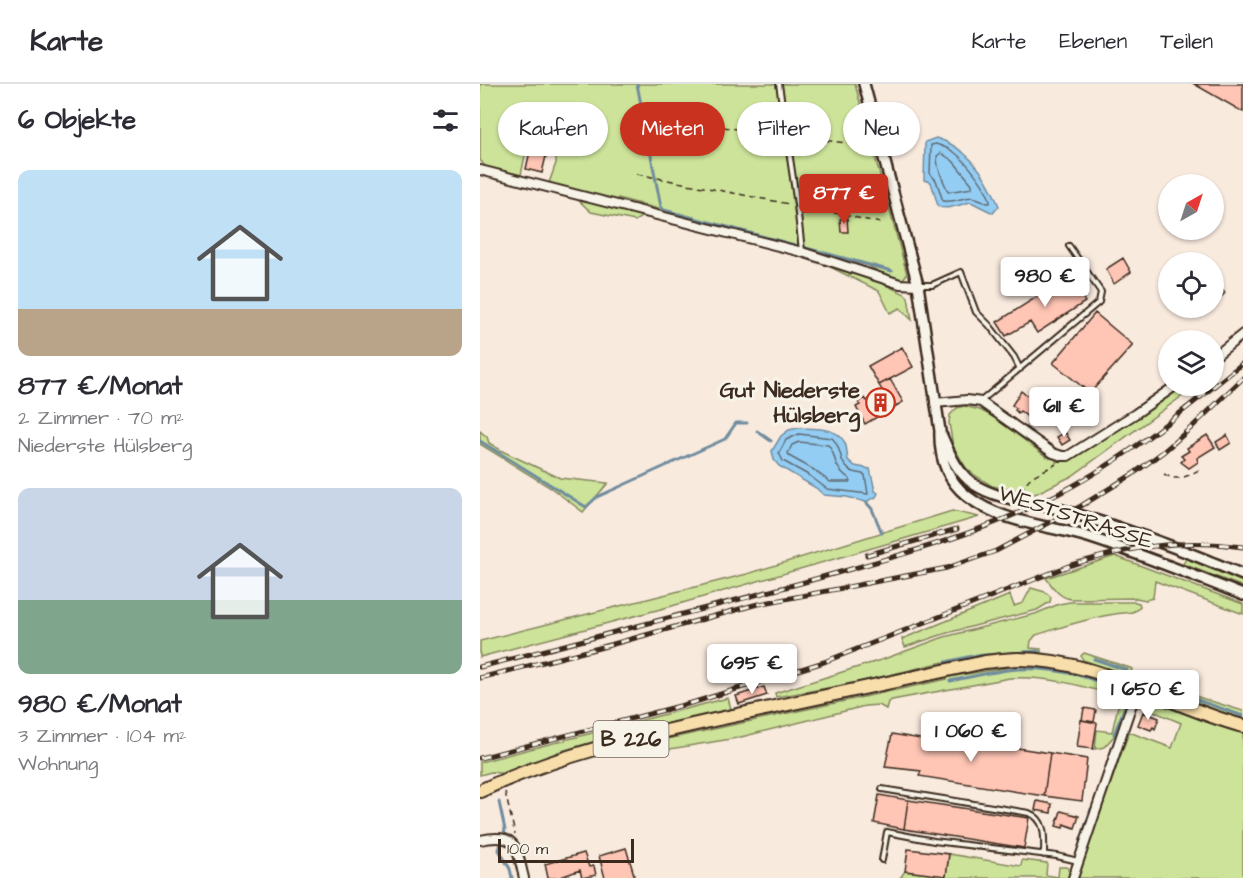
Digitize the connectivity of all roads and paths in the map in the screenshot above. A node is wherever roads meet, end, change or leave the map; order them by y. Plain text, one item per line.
1 (779, 84) edge
2 (864, 84) edge
3 (782, 102) edge
4 (790, 156) edge
5 (480, 170) edge
6 (638, 174) dead end
7 (797, 205) junction
8 (881, 223) dead end
9 (1069, 246) dead end
10 (801, 248) junction
11 (918, 285) junction
12 (1243, 334) edge
13 (1224, 349) edge
14 (1020, 369) junction
15 (1161, 396) edge
16 (981, 402) junction
17 (935, 403) junction
18 (940, 431) junction
19 (1062, 456) junction
20 (1199, 470) dead end
21 (1164, 474) dead end
22 (1022, 493) dead end
23 (1243, 574) edge
24 (1243, 595) edge
25 (1138, 686) junction
26 (1243, 726) edge
27 (502, 781) junction
28 (882, 789) dead end
29 (480, 791) edge
30 (480, 840) edge
31 (511, 842) junction
32 (1044, 855) junction
33 (882, 860) dead end
34 (1078, 861) junction
35 (524, 878) edge
36 (1073, 878) edge

1 - 3 lane
2 - 11 street, WESTSTRASSE
4 - 7 lane
5 - 10 street
6 - 7 path
7 - 8 path
7 - 10 lane
9 - 14 lane
10 - 11 street
11 - 14 lane
11 - 17 street, WESTSTRASSE
12 - 13 street
14 - 16 lane
15 - 19 street
16 - 17 street
16 - 19 street
17 - 18 street, WESTSTRASSE
18 - 23 street, WESTSTRASSE
18 - 24 street, WESTSTRASSE
19 - 22 path
20 - 21 path
25 - 26 main road, B 226
25 - 27 main road, B 226
25 - 34 street
27 - 29 main road, B 226
27 - 31 path
28 - 32 lane
30 - 31 street
31 - 35 street
32 - 33 lane
32 - 34 lane
34 - 36 street

